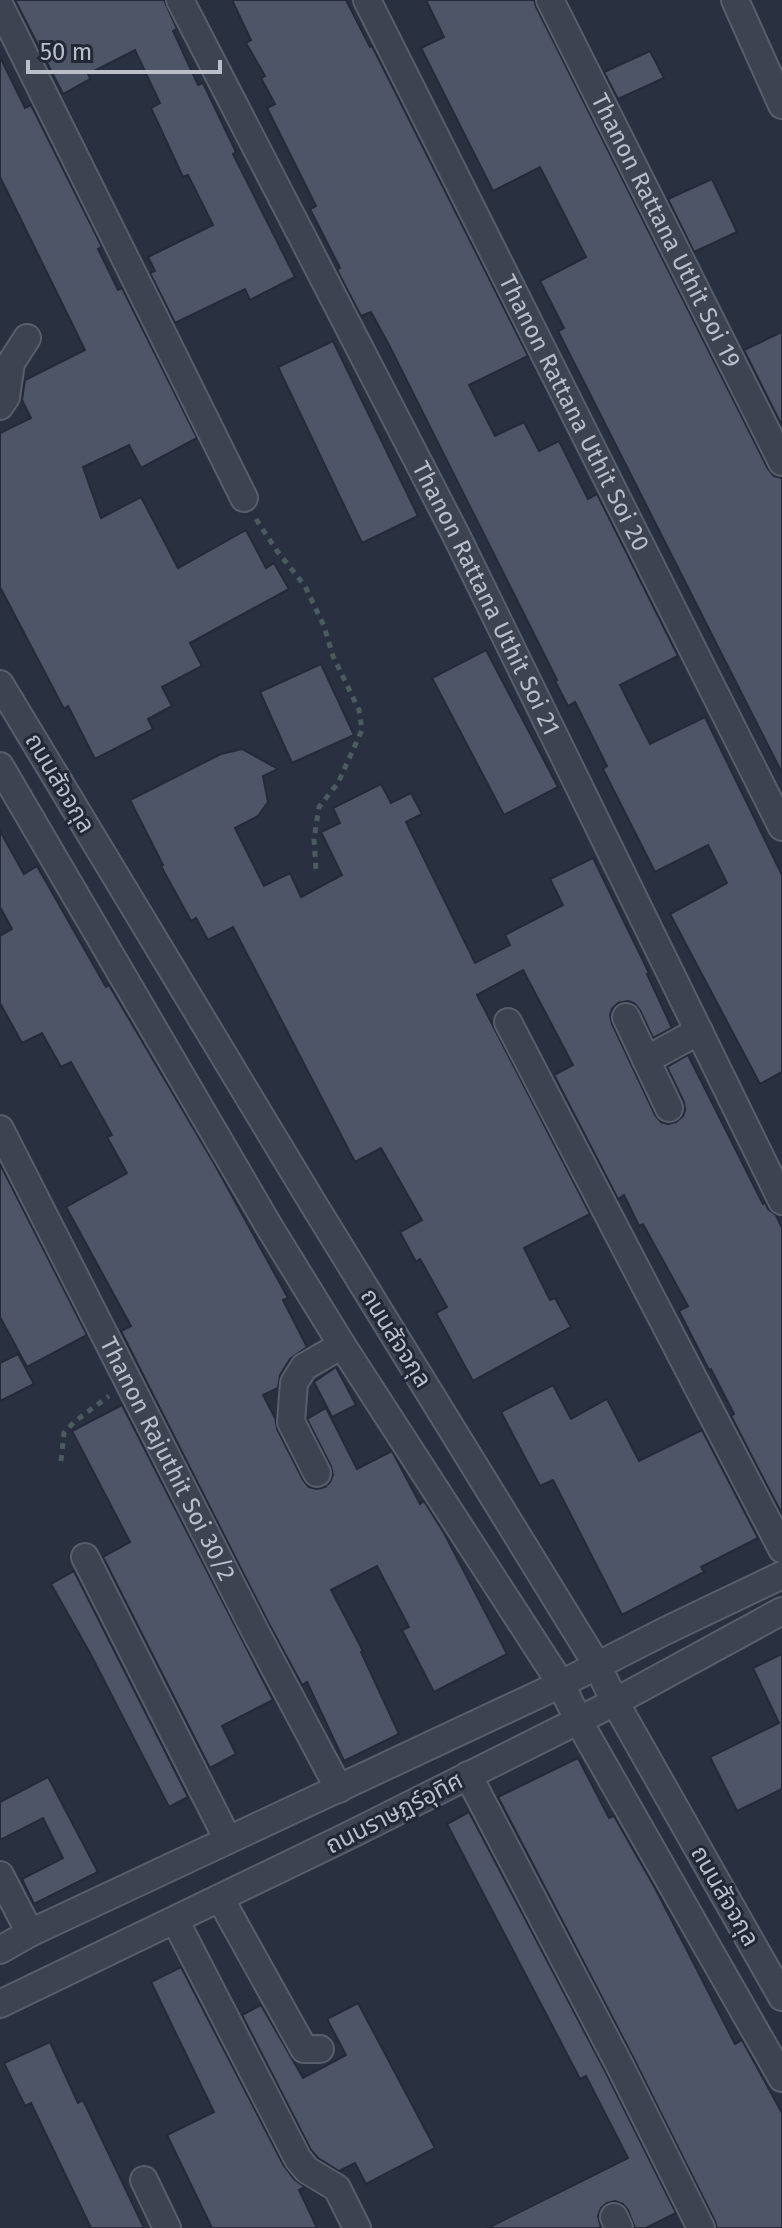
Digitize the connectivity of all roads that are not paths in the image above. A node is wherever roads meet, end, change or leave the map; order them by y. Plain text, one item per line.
1 (180, 0) edge
2 (367, 0) edge
3 (550, 0) edge
4 (735, 0) edge
5 (0, 6) edge
6 (782, 105) edge
7 (27, 338) dead end
8 (0, 406) edge
9 (782, 462) edge
10 (244, 498) road end
11 (0, 684) edge
12 (0, 766) edge
13 (782, 827) edge
14 (626, 1017) dead end
15 (508, 1022) dead end
16 (699, 1031) junction
17 (646, 1060) junction
18 (669, 1108) dead end
19 (0, 1129) edge
20 (782, 1201) edge
21 (342, 1345) junction
22 (317, 1473) dead end
23 (782, 1549) edge
24 (85, 1557) dead end
25 (782, 1575) edge
26 (782, 1611) edge
27 (597, 1665) junction
28 (561, 1684) junction
29 (615, 1702) junction
30 (578, 1720) junction
31 (468, 1775) junction
32 (339, 1789) junction
33 (228, 1840) junction
34 (0, 1875) edge
35 (220, 1898) junction
36 (175, 1920) junction
37 (30, 1933) junction
38 (0, 1950) edge
39 (782, 1997) edge
40 (0, 2004) edge
41 (320, 2049) dead end
42 (782, 2078) edge
43 (144, 2180) dead end
44 (167, 2228) edge
45 (357, 2228) edge
46 (701, 2228) edge

1 - 16 street, Thanon Rattana Uthit Soi 21
2 - 13 street, Thanon Rattana Uthit Soi 20
3 - 9 street, Thanon Rattana Uthit Soi 19
4 - 6 street
5 - 10 street
7 - 8 street
11 - 27 street, ถนนสัจจกุล
12 - 21 street, ถนนสัจจกุล
14 - 17 street
15 - 23 street
16 - 17 street
16 - 20 street, Thanon Rattana Uthit Soi 21
17 - 18 street
19 - 32 street, Thanon Rajuthit Soi 30/2
21 - 22 street
21 - 28 street, ถนนสัจจกุล
24 - 33 street
25 - 27 street, ถนนราษฏร์อุทิศ
26 - 29 street, ถนนราษฏร์อุทิศ
27 - 28 street, ถนนราษฏร์อุทิศ
27 - 29 street, ถนนสัจจกุล
28 - 30 street, ถนนสัจจกุล
28 - 32 street, ถนนราษฏร์อุทิศ
29 - 30 street, ถนนราษฏร์อุทิศ
29 - 39 street, ถนนสัจจกุล
30 - 31 street, ถนนราษฏร์อุทิศ
30 - 42 street, ถนนสัจจกุล
31 - 35 street, ถนนราษฏร์อุทิศ
31 - 46 street
32 - 33 street, ถนนราษฏร์อุทิศ
33 - 37 street, ถนนราษฏร์อุทิศ
34 - 37 street
35 - 36 street, ถนนราษฏร์อุทิศ
35 - 41 street
36 - 40 street, ถนนราษฏร์อุทิศ
36 - 45 street
37 - 38 street, ถนนราษฏร์อุทิศ
43 - 44 street

